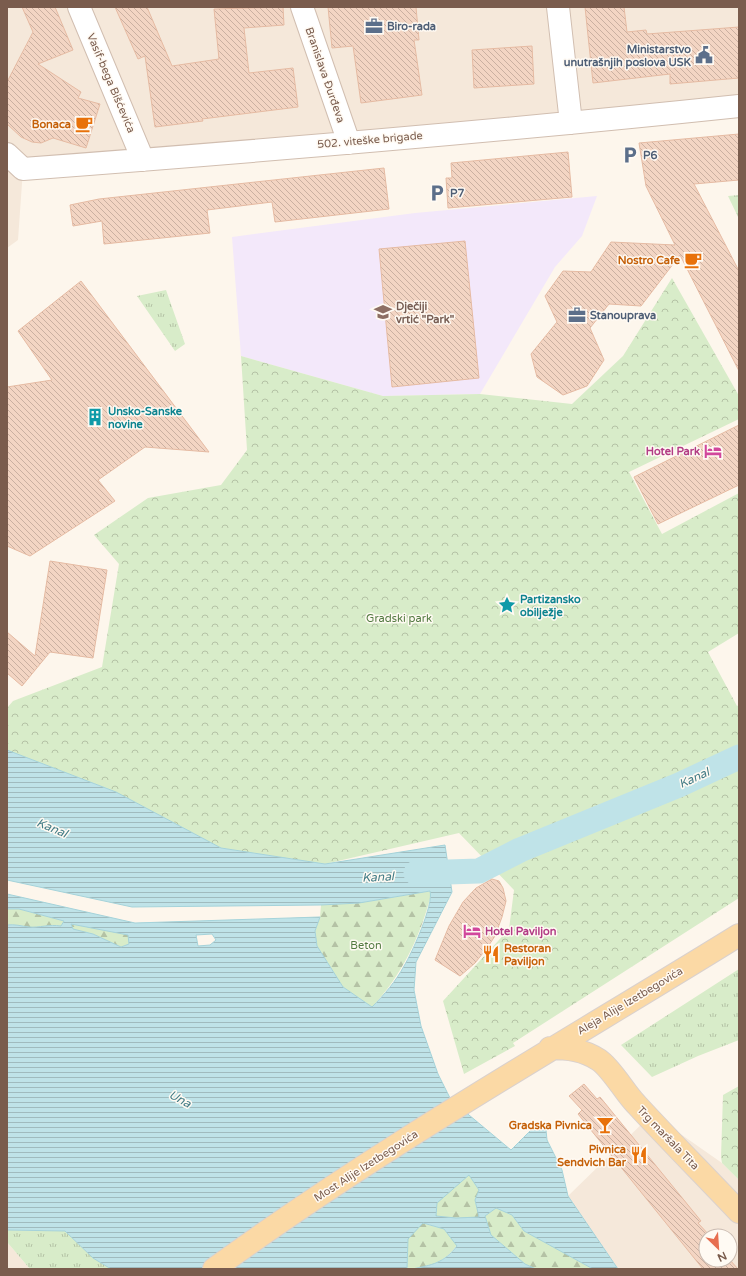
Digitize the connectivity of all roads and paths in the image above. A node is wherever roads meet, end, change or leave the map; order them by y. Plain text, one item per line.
1 (79, 7) edge
2 (302, 7) edge
3 (558, 7) edge
4 (739, 106) edge
5 (571, 123) junction
6 (349, 143) junction
7 (7, 154) edge
8 (143, 160) junction
9 (739, 935) edge
10 (602, 1018) junction
11 (550, 1048) junction
12 (601, 1061) junction
13 (520, 1067) joint
14 (739, 1212) edge
15 (214, 1269) edge

1 - 8 street, Vasif-bega Bišćevića
2 - 6 street, Branislava Đurđeva
3 - 5 street
4 - 5 street, 502. viteške brigade
5 - 6 street, 502. viteške brigade
6 - 8 street, 502. viteške brigade
7 - 8 street, 502. viteške brigade
9 - 10 main road, Aleja Alije Izetbegovića
10 - 11 main road, Aleja Alije Izetbegovića
10 - 12 main road, Trg maršala Tita
11 - 12 main road, Trg maršala Tita
11 - 13 main road, Aleja Alije Izetbegovića
12 - 14 main road, Trg maršala Tita
13 - 15 main road, Most Alije Izetbegovića

